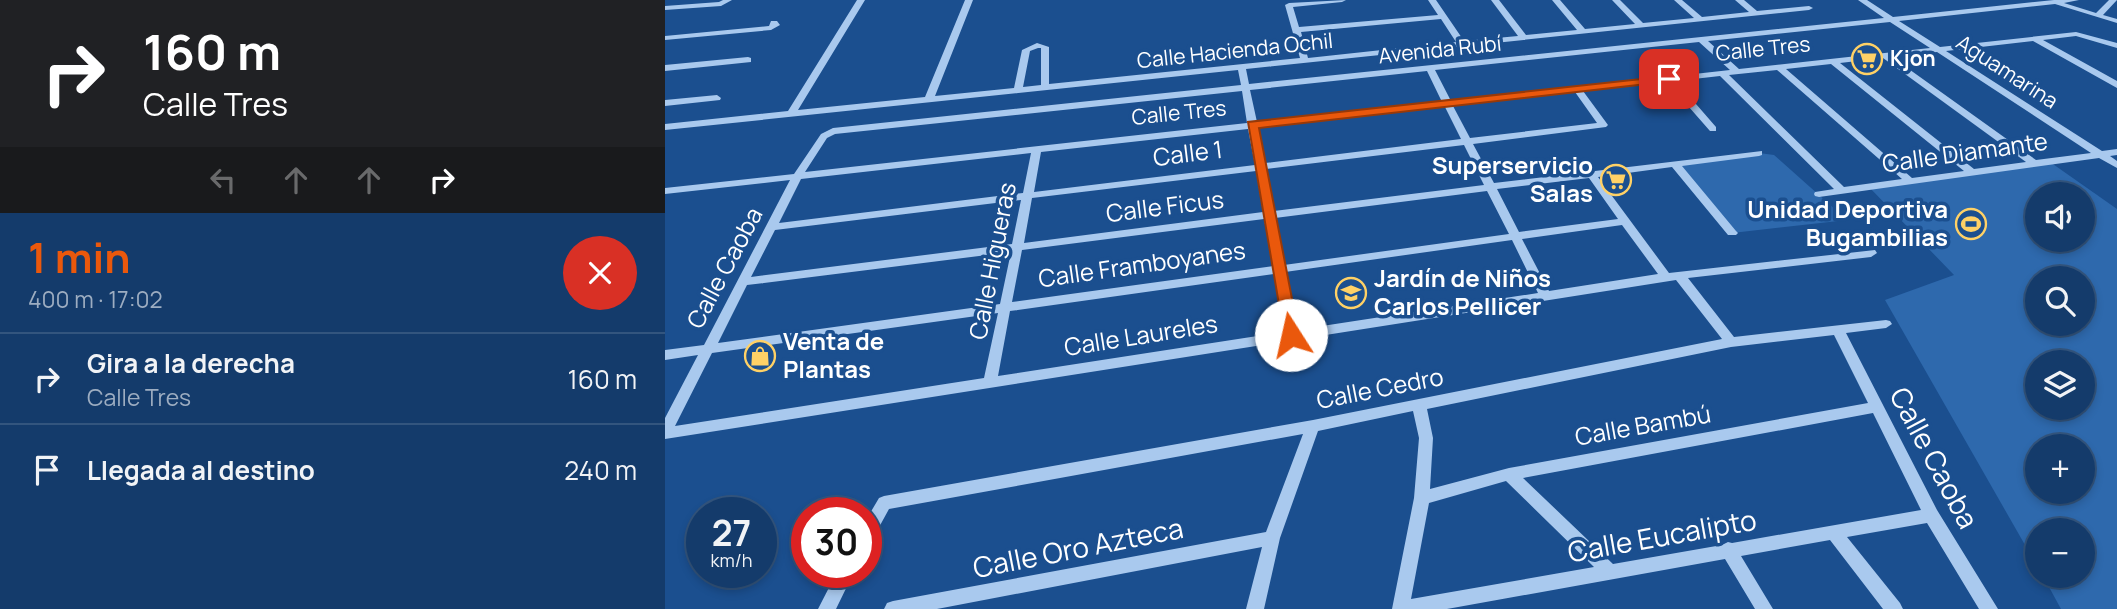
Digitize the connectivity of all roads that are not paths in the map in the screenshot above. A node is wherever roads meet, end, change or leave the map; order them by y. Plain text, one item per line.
1 (728, 0) edge
2 (861, 0) edge
3 (969, 0) edge
4 (1279, 0) edge
5 (1342, 0) edge
6 (1433, 0) edge
7 (1495, 0) edge
8 (1556, 0) edge
9 (1616, 0) edge
10 (1678, 0) edge
11 (1739, 0) edge
12 (1862, 0) edge
13 (2075, 0) edge
14 (2113, 0) edge
15 (2050, 2) junction
16 (1289, 5) junction
17 (1798, 5) edge
18 (665, 8) edge
19 (1809, 8) dead end
20 (1756, 13) junction
21 (2098, 16) junction
22 (1442, 17) junction
23 (1893, 19) junction
24 (1701, 20) junction
25 (2117, 21) edge
26 (1641, 26) junction
27 (1295, 30) junction
28 (1583, 32) junction
29 (665, 36) edge
30 (1544, 36) joint
31 (1524, 38) junction
32 (2034, 38) junction
33 (1702, 40) junction
34 (1462, 45) junction
35 (2117, 46) edge
36 (1939, 49) junction
37 (1884, 55) junction
38 (748, 60) dead end
39 (1305, 61) junction
40 (1833, 61) junction
41 (1779, 67) junction
42 (665, 68) edge
43 (1242, 68) junction
44 (1430, 69) junction
45 (1736, 71) junction
46 (1722, 73) junction
47 (1669, 79) junction
48 (2117, 85) edge
49 (1045, 88) junction
50 (1246, 88) junction
51 (1577, 89) junction
52 (1018, 90) junction
53 (717, 98) dead end
54 (929, 99) junction
55 (665, 103) edge
56 (1447, 103) junction
57 (791, 114) junction
58 (1252, 125) junction
59 (665, 127) edge
60 (1713, 129) dead end
61 (833, 131) joint
62 (1467, 142) junction
63 (1037, 149) junction
64 (2117, 152) edge
65 (1759, 153) dead end
66 (2101, 155) junction
67 (1675, 164) junction
68 (2035, 164) junction
69 (2117, 165) edge
70 (1260, 166) junction
71 (1973, 173) junction
72 (1591, 174) junction
73 (798, 175) junction
74 (1910, 181) junction
75 (1490, 187) junction
76 (665, 191) edge
77 (1842, 191) junction
78 (1027, 194) junction
79 (1819, 194) dead end
80 (1269, 215) junction
81 (1625, 221) junction
82 (772, 227) junction
83 (1731, 233) dead end
84 (1514, 236) junction
85 (1017, 247) junction
86 (1871, 253) dead end
87 (1279, 269) junction
88 (1672, 276) junction
89 (742, 282) junction
90 (1546, 296) junction
91 (1005, 307) junction
92 (1886, 324) dead end
93 (1838, 329) junction
94 (1291, 335) junction
95 (1731, 342) junction
96 (708, 348) junction
97 (665, 355) edge
98 (990, 382) junction
99 (1419, 405) junction
100 (1875, 407) junction
101 (1313, 426) junction
102 (665, 432) edge
103 (1509, 474) junction
104 (1422, 498) junction
105 (882, 507) edge
106 (1931, 514) junction
107 (1835, 534) junction
108 (1272, 538) junction
109 (1728, 549) junction
110 (1611, 573) junction
111 (838, 588) edge
112 (827, 609) edge
113 (893, 609) edge
114 (1255, 609) edge
115 (1401, 609) edge
116 (1763, 609) edge
117 (1893, 609) edge
118 (1989, 609) edge

1 - 18 street
2 - 57 street
3 - 54 street
4 - 16 street
5 - 16 street
6 - 22 street
7 - 31 street
8 - 28 street
9 - 26 street
10 - 24 street
11 - 20 street
12 - 23 street, Aguamarina
13 - 15 street, Avenida Rubí
14 - 21 street
15 - 21 street
15 - 23 street, Avenida Rubí
16 - 27 street
17 - 19 street, Calle Hacienda Ochil
17 - 20 street, Calle Hacienda Ochil
20 - 24 street, Calle Hacienda Ochil
21 - 25 street
22 - 27 street
22 - 34 street
23 - 33 street, Avenida Rubí
23 - 36 street, Aguamarina
24 - 26 street, Calle Hacienda Ochil
26 - 28 street, Calle Hacienda Ochil
27 - 39 street
28 - 30 street, Calle Hacienda Ochil
29 - 29 street
30 - 31 street, Calle Hacienda Ochil
31 - 34 street, Calle Hacienda Ochil
32 - 35 street, Calle Tres
32 - 36 street, Calle Tres
32 - 48 street
33 - 44 street, Avenida Rubí
33 - 45 street
34 - 39 street, Calle Hacienda Ochil
36 - 37 street, Calle Tres
36 - 66 street, Aguamarina
37 - 40 street, Calle Tres
37 - 68 street
38 - 42 street
39 - 43 street, Calle Hacienda Ochil
40 - 41 street, Calle Tres
40 - 71 street
41 - 45 street, Calle Tres
41 - 74 street
43 - 49 street, Calle Hacienda Ochil
43 - 50 street
44 - 50 street, Avenida Rubí
44 - 56 street
45 - 46 street, Calle Tres
46 - 47 street, Calle Tres
46 - 77 street
47 - 51 street, Calle Tres
47 - 60 street
49 - 52 street, Calle Hacienda Ochil
49 - 52 street
50 - 58 street
50 - 61 street, Avenida Rubí
51 - 56 street, Calle Tres
51 - 62 street, Calle 1
52 - 54 street, Calle Hacienda Ochil
53 - 55 street
54 - 57 street, Calle Hacienda Ochil
56 - 58 street, Calle Tres
56 - 62 street
57 - 59 street, Calle Hacienda Ochil
58 - 63 street, Calle Tres
58 - 70 street
61 - 73 street, Calle Caoba
62 - 70 street, Calle 1
62 - 75 street
63 - 73 street, Calle Tres
63 - 78 street, Calle Higueras
64 - 66 street, Calle Diamante
65 - 67 street, Calle Ficus
66 - 68 street, Calle Diamante
66 - 69 street, Aguamarina
67 - 72 street, Calle Ficus
67 - 83 street
68 - 71 street, Calle Diamante
70 - 78 street, Calle 1
70 - 80 street
71 - 74 street, Calle Diamante
72 - 75 street, Calle Ficus
72 - 81 street
73 - 76 street, Calle Tres
73 - 82 street, Calle Caoba
74 - 77 street, Calle Diamante
75 - 80 street, Calle Ficus
75 - 84 street
77 - 79 street, Calle Diamante
78 - 82 street, Calle 1
78 - 85 street, Calle Higueras
80 - 85 street, Calle Ficus
80 - 87 street
81 - 84 street, Calle Framboyanes
81 - 88 street
82 - 89 street, Calle Caoba
84 - 87 street, Calle Framboyanes
84 - 90 street
85 - 89 street, Calle Ficus
85 - 91 street, Calle Higueras
86 - 88 street
87 - 91 street, Calle Framboyanes
87 - 94 street
88 - 90 street, Calle Laureles
88 - 95 street
89 - 96 street, Calle Caoba
90 - 94 street, Calle Laureles
91 - 96 street, Calle Framboyanes
91 - 98 street, Calle Higueras
92 - 93 street, Calle Cedro
93 - 95 street, Calle Cedro
93 - 100 street, Calle Caoba
94 - 98 street, Calle Laureles
95 - 99 street, Calle Cedro
96 - 97 street, Calle Framboyanes
96 - 102 street, Calle Caoba
98 - 102 street, Calle Laureles
99 - 101 street, Calle Cedro
99 - 104 street
100 - 103 street, Calle Bambú
100 - 106 street, Calle Caoba
101 - 105 street, Calle Cedro
101 - 108 street
103 - 104 street, Calle Bambú
103 - 110 street
104 - 115 street
106 - 107 street, Calle Eucalipto
106 - 118 street, Calle Caoba
107 - 109 street, Calle Eucalipto
107 - 117 street
108 - 113 street, Calle Oro Azteca
108 - 114 street
109 - 110 street, Calle Eucalipto
109 - 116 street
110 - 115 street, Calle Eucalipto
111 - 112 street

